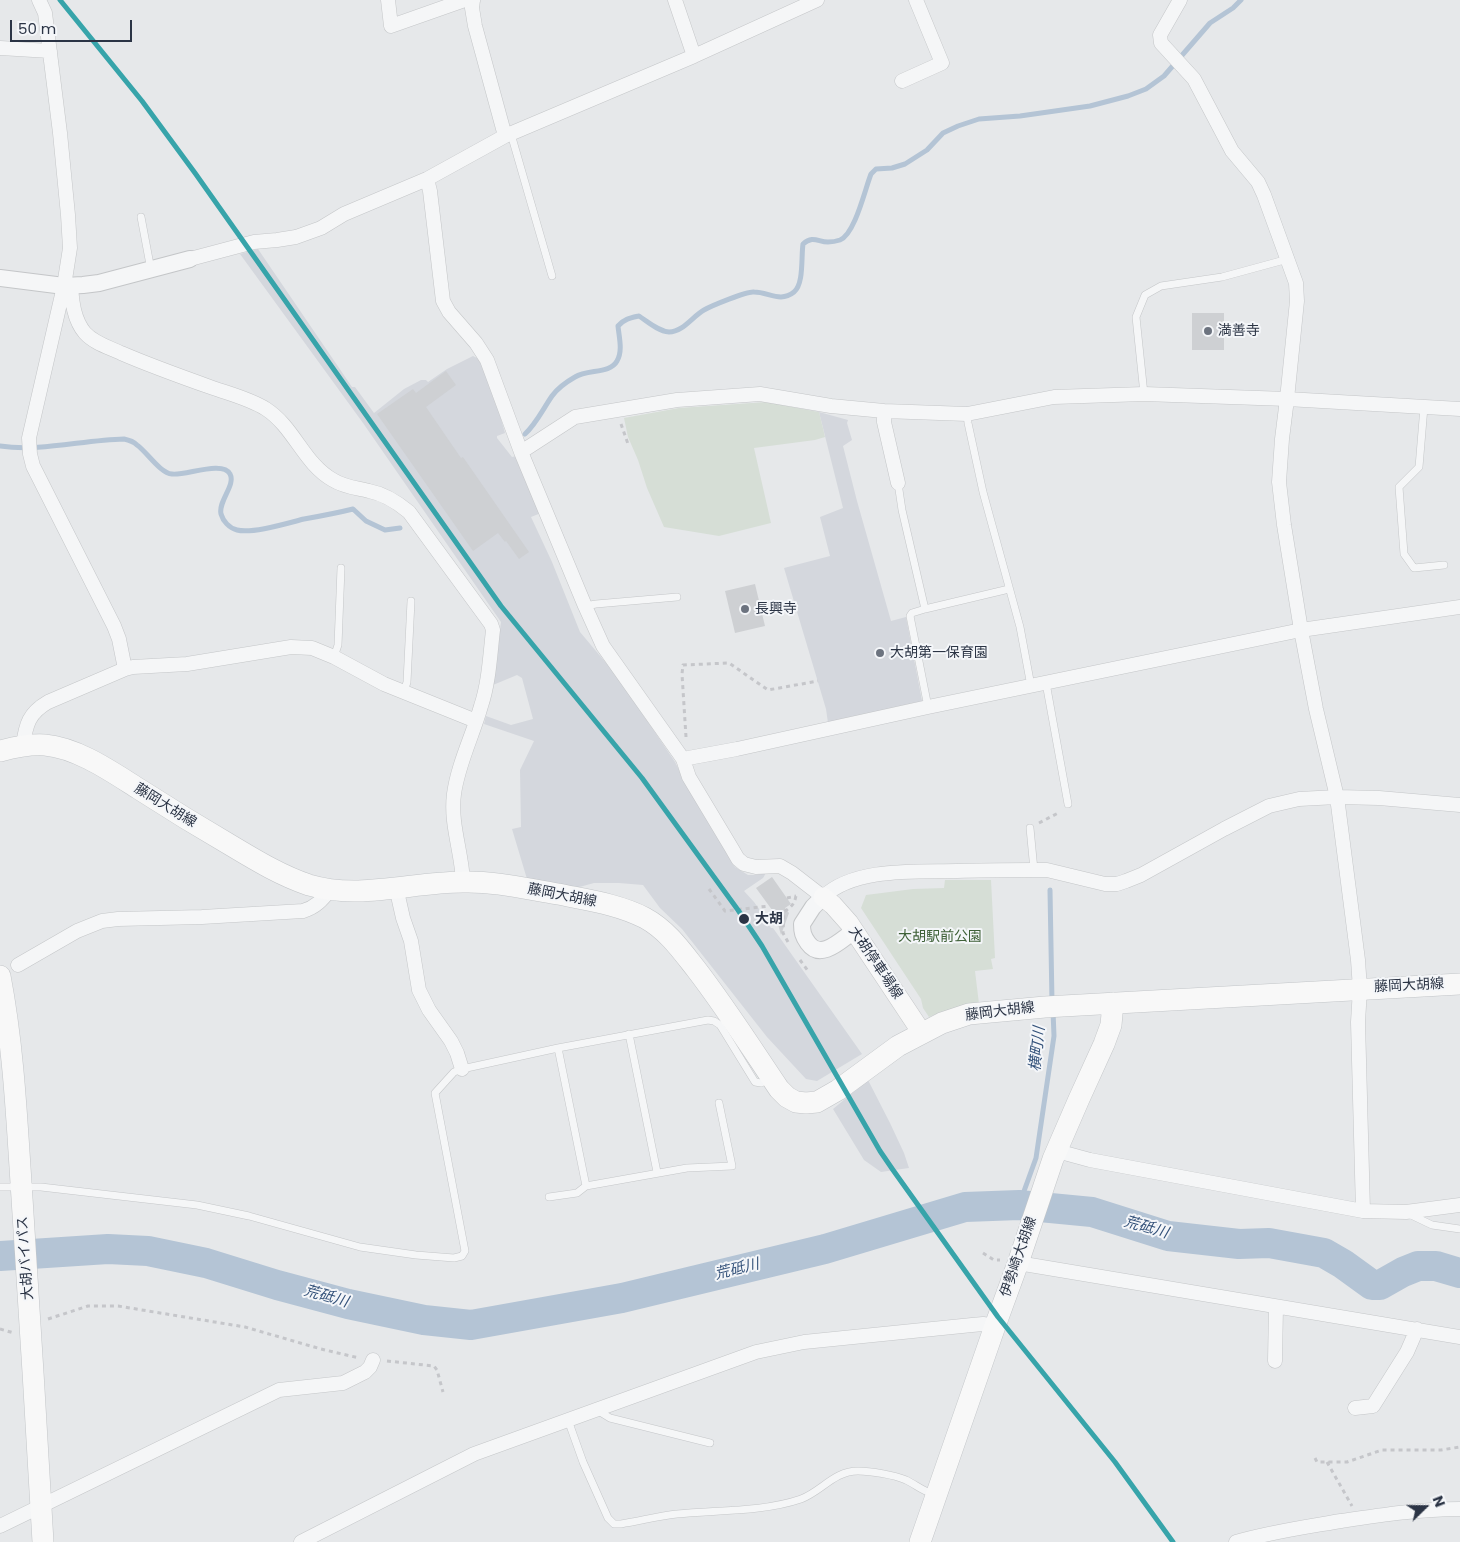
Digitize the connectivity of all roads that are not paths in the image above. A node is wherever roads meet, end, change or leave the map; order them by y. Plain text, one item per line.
1 (39, 0) edge
2 (388, 0) edge
3 (473, 0) edge
4 (675, 0) edge
5 (817, 0) edge
6 (916, 0) edge
7 (1180, 0) edge
8 (0, 48) edge
9 (50, 51) junction
10 (694, 56) junction
11 (902, 81) dead end
12 (508, 135) junction
13 (427, 179) junction
14 (141, 217) dead end
15 (190, 259) joint
16 (1288, 259) junction
17 (151, 270) junction
18 (552, 276) dead end
19 (0, 278) edge
20 (68, 286) junction
21 (1144, 394) junction
22 (1287, 399) junction
23 (1424, 407) junction
24 (1460, 409) edge
25 (884, 411) junction
26 (967, 414) junction
27 (521, 452) junction
28 (898, 483) joint
29 (1444, 565) dead end
30 (340, 568) dead end
31 (1009, 589) junction
32 (677, 597) dead end
33 (410, 601) dead end
34 (585, 606) junction
35 (1460, 607) edge
36 (925, 609) junction
37 (1301, 630) junction
38 (334, 657) junction
39 (125, 669) junction
40 (1046, 684) junction
41 (1031, 686) junction
42 (404, 692) junction
43 (928, 707) junction
44 (476, 722) junction
45 (23, 745) junction
46 (0, 751) edge
47 (683, 759) junction
48 (1337, 797) junction
49 (1068, 804) road end
50 (1460, 806) edge
51 (1030, 828) road end
52 (1034, 870) junction
53 (463, 882) junction
54 (396, 887) junction
55 (330, 890) junction
56 (823, 896) junction
57 (854, 931) junction
58 (18, 965) dead end
59 (0, 976) edge
60 (1460, 984) edge
61 (1360, 989) junction
62 (1113, 1003) junction
63 (922, 1033) junction
64 (629, 1034) junction
65 (558, 1048) junction
66 (462, 1069) junction
67 (772, 1078) junction
68 (719, 1103) dead end
69 (1055, 1155) junction
70 (658, 1172) junction
71 (586, 1186) junction
72 (0, 1187) edge
73 (22, 1196) junction
74 (548, 1197) dead end
75 (1460, 1205) edge
76 (1363, 1211) junction
77 (1406, 1212) junction
78 (1460, 1229) edge
79 (1015, 1261) junction
80 (1276, 1307) junction
81 (995, 1326) junction
82 (1417, 1329) junction
83 (1460, 1337) edge
84 (373, 1360) road end
85 (1275, 1361) dead end
86 (1355, 1408) dead end
87 (596, 1410) junction
88 (568, 1420) junction
89 (710, 1443) dead end
90 (936, 1494) junction
91 (41, 1505) junction
92 (1460, 1509) edge
93 (0, 1526) edge
94 (43, 1542) edge
95 (301, 1542) edge
96 (920, 1542) edge
97 (1236, 1542) edge

1 - 9 street
2 - 3 street
3 - 12 street
4 - 10 street
5 - 10 street
6 - 11 street
7 - 16 street
8 - 9 street
9 - 20 street
10 - 12 street
12 - 13 street
12 - 18 lane
13 - 15 street
13 - 27 street
14 - 17 lane
15 - 17 street
16 - 21 lane
16 - 22 street
17 - 20 street
19 - 20 street
20 - 39 street
20 - 44 street
21 - 22 street
21 - 26 street
22 - 23 street
22 - 37 street
23 - 24 street
23 - 29 lane
25 - 26 street
25 - 27 street
25 - 28 street
26 - 31 lane
27 - 34 street
28 - 36 lane
30 - 38 lane
31 - 36 lane
31 - 41 lane
32 - 34 lane
33 - 42 lane
34 - 47 street
35 - 37 street
36 - 43 lane
37 - 40 street
37 - 48 street
38 - 39 street
38 - 42 street
39 - 45 street
40 - 41 street
40 - 49 lane
41 - 43 street
42 - 44 street
43 - 47 street
44 - 53 street
45 - 46 main road, 藤岡大胡線
45 - 55 main road, 藤岡大胡線
47 - 56 street
48 - 50 street
48 - 52 street
48 - 61 street
51 - 52 lane
52 - 56 street
53 - 54 main road, 藤岡大胡線
53 - 67 main road, 藤岡大胡線
54 - 55 main road, 藤岡大胡線
54 - 66 street
55 - 58 street
56 - 57 main road, 大胡停車場線
56 - 57 street
57 - 63 main road, 大胡停車場線
59 - 73 main road, 大胡バイパス
60 - 61 main road, 藤岡大胡線
61 - 62 main road, 藤岡大胡線
61 - 76 street
62 - 63 main road, 藤岡大胡線
62 - 69 main road, 伊勢崎大胡線
63 - 67 main road, 藤岡大胡線
64 - 65 lane
64 - 67 lane
64 - 70 lane
65 - 66 lane
65 - 71 lane
66 - 73 lane
68 - 70 lane
69 - 76 street
69 - 79 main road, 伊勢崎大胡線
70 - 71 lane
71 - 74 lane
72 - 73 lane
73 - 91 main road, 大胡バイパス
75 - 77 street
76 - 77 street
77 - 78 lane
79 - 80 street
79 - 81 main road, 伊勢崎大胡線
80 - 82 street
80 - 85 street
81 - 87 street
81 - 90 main road, 伊勢崎大胡線
82 - 83 street
82 - 86 street
84 - 91 street
87 - 88 street
87 - 89 lane
88 - 90 lane
88 - 95 street
90 - 96 main road, 伊勢崎大胡線
91 - 93 street
91 - 94 main road, 大胡バイパス
92 - 97 street

